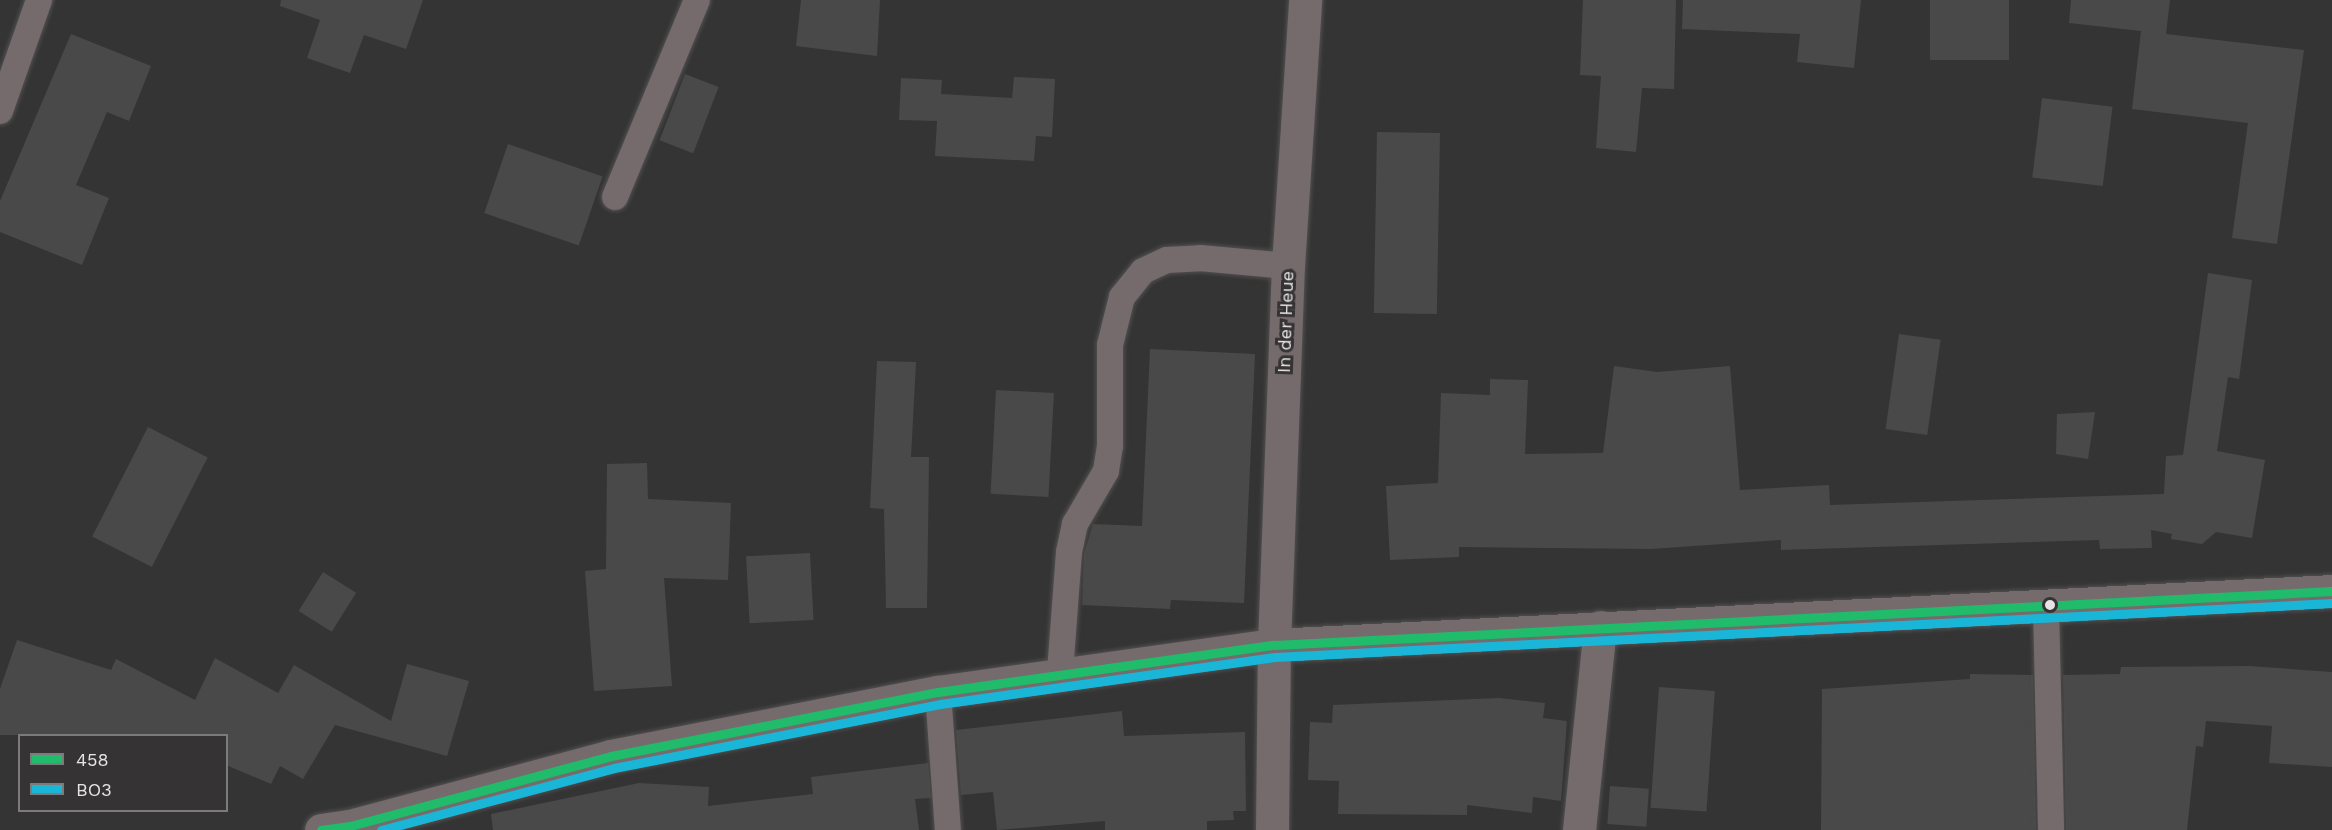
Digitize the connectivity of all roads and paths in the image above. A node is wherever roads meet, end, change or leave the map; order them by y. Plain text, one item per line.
1 (39, 0) edge
2 (697, 0) edge
3 (1305, 0) edge
4 (0, 111) edge
5 (615, 197) dead end
6 (1288, 266) junction
7 (2332, 591) edge
8 (2046, 606) junction
9 (1600, 627) junction
10 (1274, 645) junction
11 (1060, 672) junction
12 (938, 692) junction
13 (321, 830) edge
14 (948, 830) edge
15 (1272, 830) edge
16 (1579, 830) edge
17 (2051, 830) edge

1 - 4 lane
2 - 5 lane
3 - 6 street, In der Heue
6 - 10 street, In der Heue
6 - 11 lane
7 - 8 street
8 - 9 street
8 - 17 lane
9 - 10 street
9 - 16 street
10 - 11 street
10 - 15 street, In der Heue
11 - 12 street
12 - 13 street
12 - 14 lane

